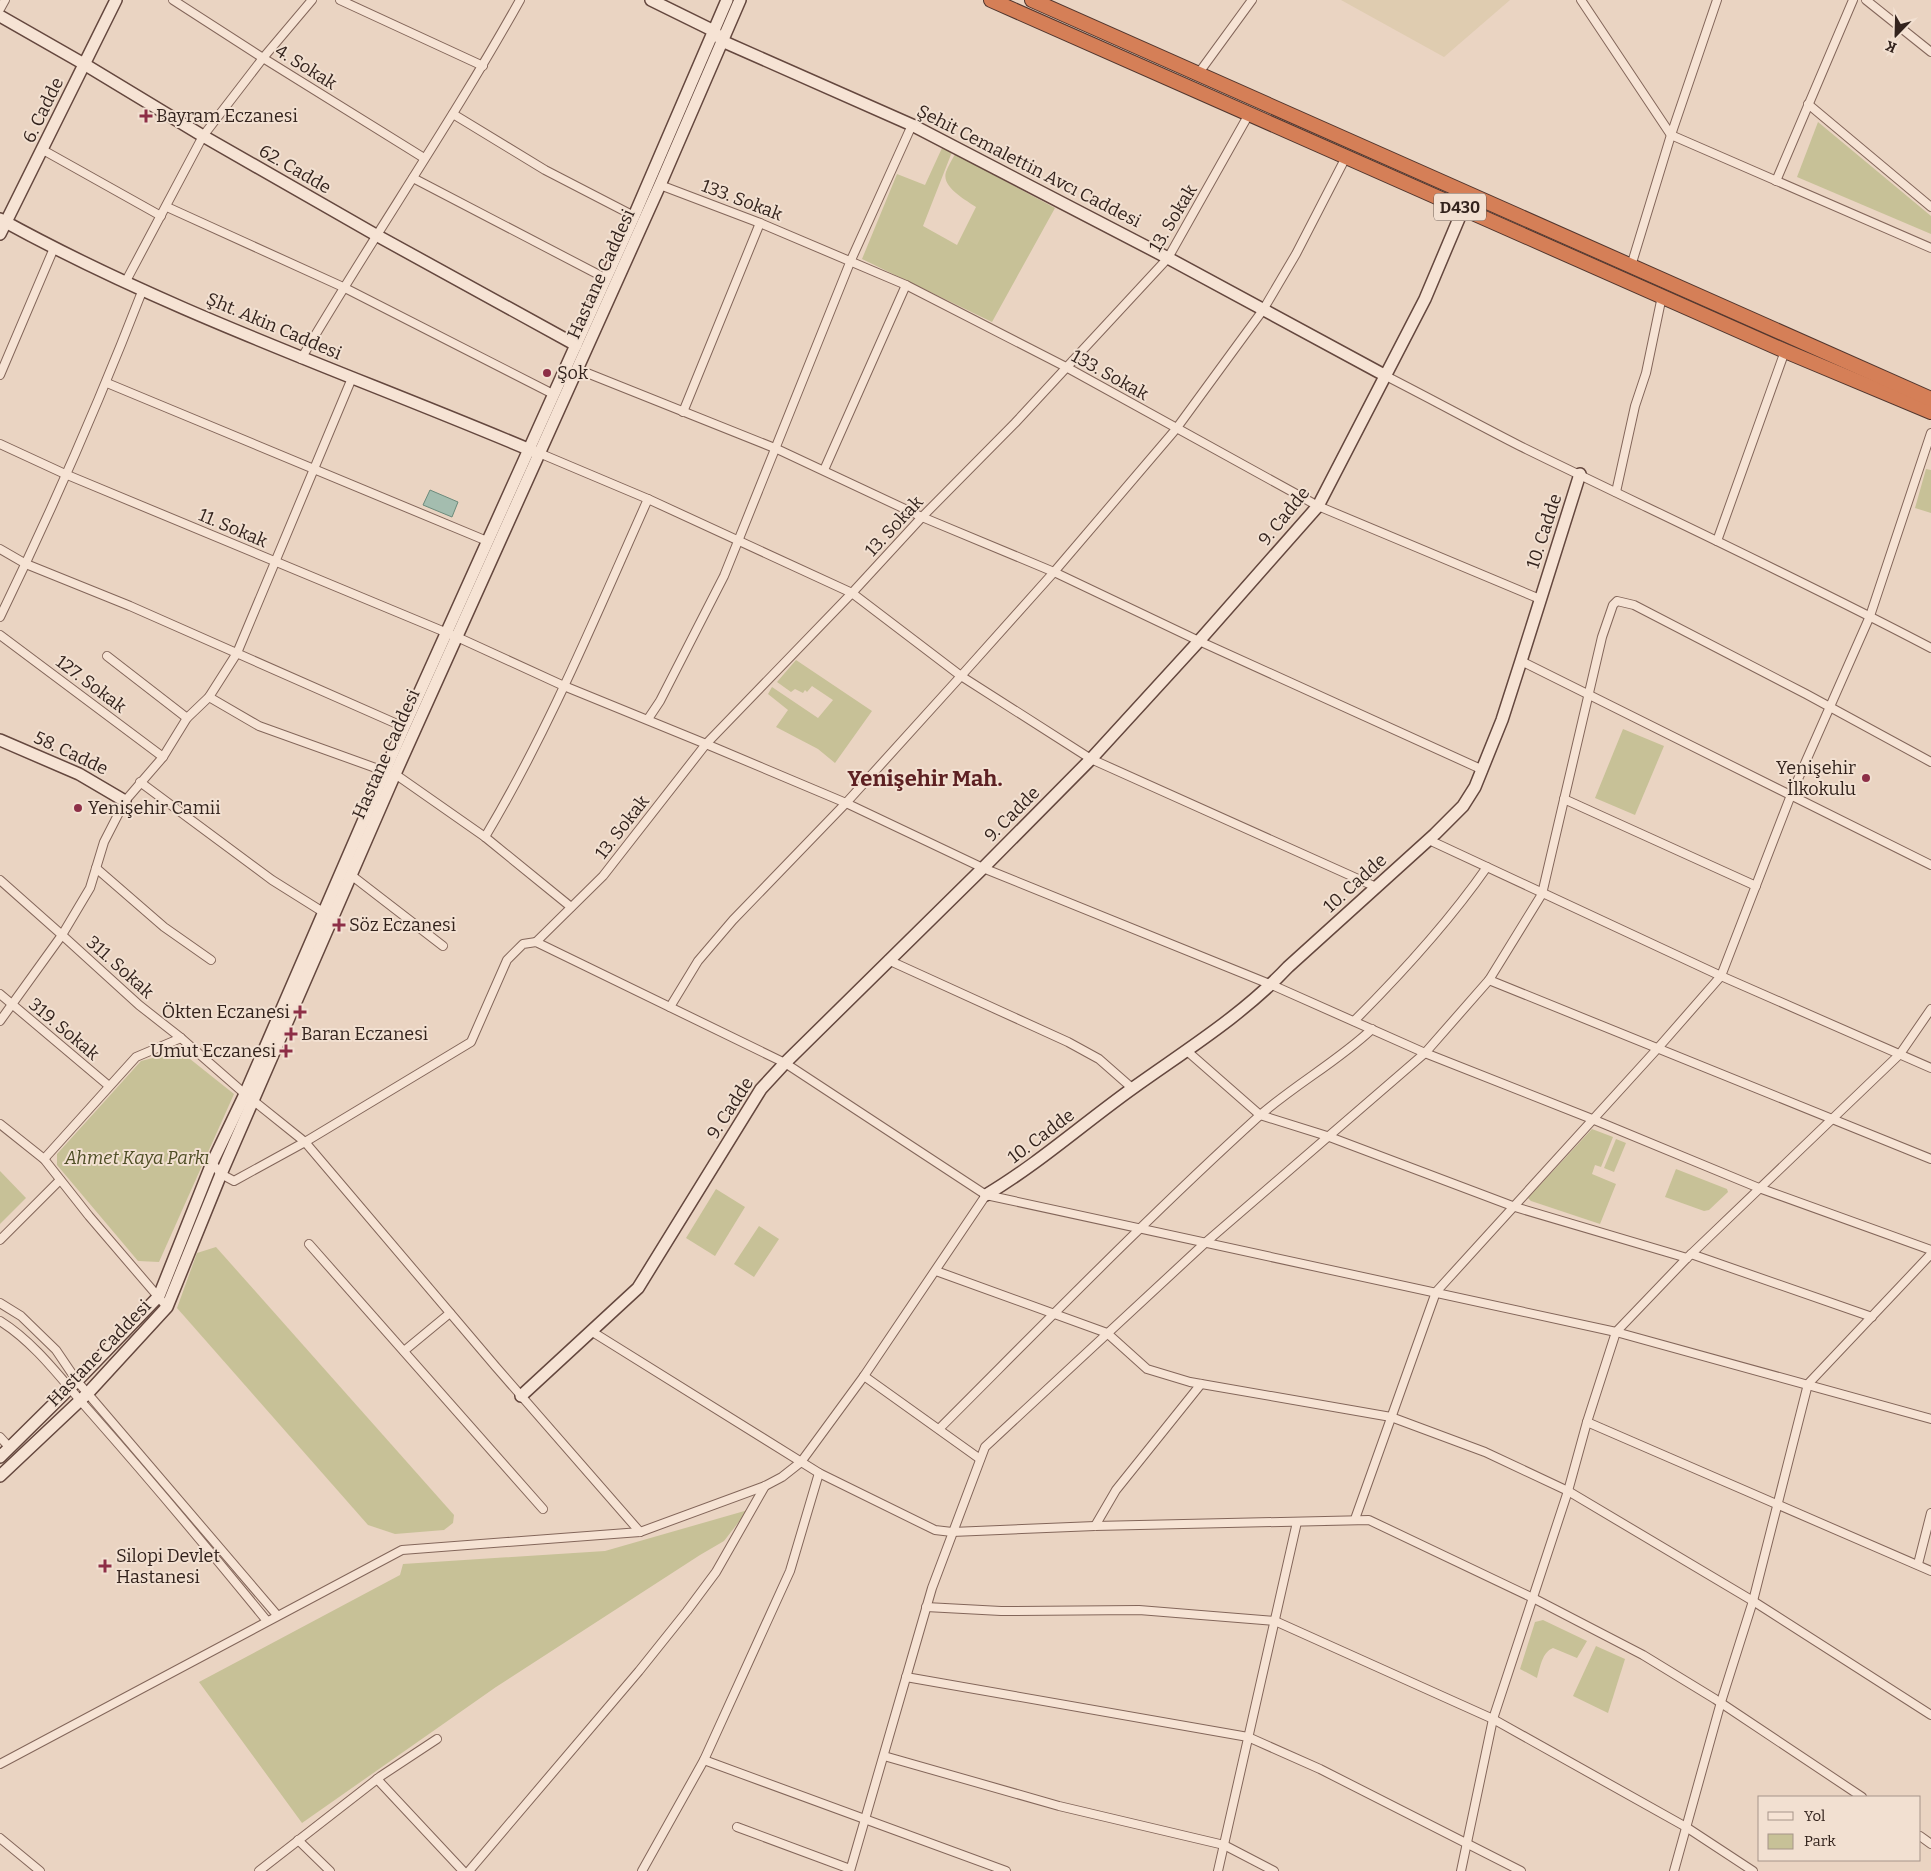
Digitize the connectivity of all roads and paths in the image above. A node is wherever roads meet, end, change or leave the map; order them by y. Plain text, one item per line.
1 (5, 0) edge
2 (116, 0) edge
3 (173, 0) edge
4 (312, 0) edge
5 (340, 0) edge
6 (520, 0) edge
7 (651, 0) edge
8 (727, 0) edge
9 (740, 0) edge
10 (991, 0) edge
11 (1033, 0) edge
12 (1252, 0) edge
13 (1581, 0) edge
14 (1717, 0) edge
15 (1852, 0) edge
16 (1866, 0) edge
17 (0, 9) edge
18 (0, 16) edge
19 (714, 31) junction
20 (722, 41) junction
21 (1931, 52) edge
22 (263, 58) junction
23 (84, 64) junction
24 (483, 66) junction
25 (1198, 74) junction
26 (1808, 104) junction
27 (453, 114) junction
28 (1249, 114) junction
29 (912, 124) junction
30 (1671, 135) junction
31 (203, 136) junction
32 (43, 150) junction
33 (1346, 157) junction
34 (424, 158) junction
35 (413, 178) junction
36 (1776, 181) junction
37 (660, 185) junction
38 (1931, 206) edge
39 (167, 207) junction
40 (1463, 209) junction
41 (160, 216) junction
42 (634, 216) junction
43 (3, 220) edge
44 (760, 223) junction
45 (0, 234) edge
46 (376, 235) junction
47 (54, 248) junction
48 (1931, 248) edge
49 (1168, 258) junction
50 (851, 260) junction
51 (1631, 266) junction
52 (605, 278) junction
53 (126, 281) junction
54 (906, 285) junction
55 (343, 287) junction
56 (143, 289) junction
57 (1662, 296) junction
58 (1263, 310) junction
59 (576, 345) junction
60 (1785, 351) junction
61 (302, 358) junction
62 (1066, 367) junction
63 (577, 369) junction
64 (0, 375) edge
65 (1386, 376) junction
66 (352, 378) junction
67 (107, 383) junction
68 (553, 394) junction
69 (1931, 399) edge
70 (684, 412) junction
71 (1931, 412) edge
72 (1176, 428) junction
73 (1931, 433) edge
74 (0, 444) edge
75 (777, 449) junction
76 (534, 451) junction
77 (312, 470) junction
78 (824, 470) junction
79 (65, 474) junction
80 (1580, 474) junction
81 (1616, 492) junction
82 (648, 499) junction
83 (1318, 506) junction
84 (922, 517) junction
85 (1717, 540) junction
86 (486, 541) junction
87 (738, 541) junction
88 (0, 549) edge
89 (274, 562) junction
90 (26, 564) junction
91 (1054, 572) junction
92 (852, 593) junction
93 (1540, 599) junction
94 (1870, 616) junction
95 (0, 617) edge
96 (0, 635) edge
97 (452, 635) junction
98 (1199, 641) junction
99 (1931, 648) edge
100 (237, 653) junction
101 (107, 656) dead end
102 (1521, 661) junction
103 (961, 676) junction
104 (564, 686) junction
105 (1588, 693) junction
106 (209, 697) junction
107 (1830, 708) junction
108 (187, 718) junction
109 (648, 719) junction
110 (404, 727) junction
111 (0, 740) edge
112 (706, 744) junction
113 (163, 757) junction
114 (1091, 759) junction
115 (1931, 762) edge
116 (1483, 770) junction
117 (390, 773) junction
118 (140, 782) junction
119 (1791, 794) junction
120 (1564, 799) junction
121 (125, 801) junction
122 (846, 803) junction
123 (486, 838) junction
124 (1429, 840) junction
125 (1931, 865) edge
126 (1486, 867) junction
127 (96, 868) junction
128 (983, 868) junction
129 (352, 876) junction
130 (0, 880) edge
131 (1756, 886) junction
132 (1376, 887) junction
133 (1542, 894) junction
134 (571, 907) junction
135 (323, 912) junction
136 (62, 935) junction
137 (536, 942) junction
138 (444, 946) dead end
139 (211, 960) dead end
140 (888, 960) junction
141 (1721, 976) junction
142 (1489, 980) junction
143 (1272, 985) junction
144 (0, 994) edge
145 (12, 1004) junction
146 (670, 1007) junction
147 (1931, 1009) edge
148 (0, 1021) edge
149 (1354, 1021) junction
150 (1372, 1029) junction
151 (181, 1038) junction
152 (1658, 1048) junction
153 (1187, 1051) junction
154 (1425, 1052) junction
155 (1900, 1054) junction
156 (785, 1063) junction
157 (1931, 1068) edge
158 (109, 1086) junction
159 (1132, 1088) junction
160 (249, 1097) junction
161 (1260, 1115) junction
162 (1833, 1118) junction
163 (1592, 1119) junction
164 (0, 1124) edge
165 (1327, 1136) junction
166 (305, 1142) junction
167 (44, 1159) junction
168 (1931, 1159) edge
169 (212, 1163) junction
170 (221, 1174) junction
171 (60, 1180) junction
172 (1759, 1188) junction
173 (986, 1195) junction
174 (1515, 1207) junction
175 (1140, 1229) junction
176 (0, 1240) edge
177 (1205, 1243) junction
178 (309, 1244) dead end
179 (1931, 1250) edge
180 (1931, 1254) edge
181 (1689, 1256) junction
182 (936, 1271) junction
183 (1436, 1292) junction
184 (159, 1296) junction
185 (0, 1303) edge
186 (167, 1307) junction
187 (450, 1313) junction
188 (1054, 1314) junction
189 (1872, 1317) junction
190 (0, 1320) edge
191 (592, 1331) junction
192 (1616, 1332) junction
193 (1107, 1333) junction
194 (404, 1351) junction
195 (864, 1376) junction
196 (1201, 1384) junction
197 (1808, 1384) junction
198 (74, 1385) junction
199 (521, 1396) junction
200 (84, 1397) junction
201 (1391, 1416) junction
202 (1931, 1419) edge
203 (1587, 1422) junction
204 (938, 1429) junction
205 (0, 1437) edge
206 (10, 1448) junction
207 (0, 1458) edge
208 (980, 1459) junction
209 (801, 1462) junction
210 (819, 1473) junction
211 (0, 1476) edge
212 (765, 1486) junction
213 (1568, 1492) junction
214 (1776, 1503) junction
215 (544, 1509) dead end
216 (1931, 1513) edge
217 (1355, 1519) junction
218 (1298, 1522) junction
219 (1095, 1526) junction
220 (640, 1532) junction
221 (952, 1532) junction
222 (1918, 1564) junction
223 (1931, 1571) edge
224 (1533, 1598) junction
225 (1753, 1601) junction
226 (926, 1607) junction
227 (277, 1615) junction
228 (267, 1620) junction
229 (1276, 1621) junction
230 (906, 1677) junction
231 (1721, 1702) junction
232 (1931, 1715) edge
233 (1493, 1719) junction
234 (1248, 1737) junction
235 (436, 1739) dead end
236 (884, 1756) junction
237 (704, 1760) junction
238 (0, 1764) edge
239 (377, 1779) junction
240 (1861, 1796) edge
241 (865, 1820) junction
242 (738, 1827) dead end
243 (1686, 1827) junction
244 (0, 1838) edge
245 (298, 1840) junction
246 (1467, 1842) junction
247 (1224, 1845) junction
248 (850, 1870) edge
249 (40, 1871) edge
250 (259, 1871) edge
251 (330, 1871) edge
252 (463, 1871) edge
253 (469, 1871) edge
254 (642, 1871) edge
255 (1006, 1871) edge
256 (1218, 1871) edge
257 (1274, 1871) edge
258 (1461, 1871) edge
259 (1521, 1871) edge
260 (1674, 1871) edge
261 (1753, 1871) edge

1 - 17 street
2 - 23 street, 6. Cadde
3 - 22 street, 4. Sokak
4 - 22 street
5 - 24 street
6 - 24 street
7 - 19 street, Şehit Cemalettin Avcı Caddesi
8 - 19 street, Hastane Caddesi
9 - 20 street, Hastane Caddesi
10 - 28 highway, D430
11 - 25 highway, D430
12 - 25 street
13 - 30 street
14 - 30 street
15 - 26 street
16 - 21 street
18 - 23 street, 62. Cadde
19 - 20 street, Şehit Cemalettin Avcı Caddesi
19 - 42 street, Hastane Caddesi
20 - 29 street, Şehit Cemalettin Avcı Caddesi
20 - 37 street, Hastane Caddesi
22 - 31 street
22 - 34 street, 4. Sokak
23 - 31 street, 62. Cadde
23 - 32 street, 6. Cadde
24 - 27 street
25 - 51 highway, D430
26 - 36 street
26 - 38 street
27 - 34 street
27 - 42 street
28 - 33 highway, D430
28 - 49 street, 13. Sokak
29 - 49 street, Şehit Cemalettin Avcı Caddesi
29 - 50 street
30 - 36 street
30 - 51 street
31 - 39 street
31 - 46 street, 62. Cadde
32 - 41 street
32 - 43 street, 6. Cadde
33 - 40 highway, D430
33 - 58 street
34 - 35 street
35 - 46 street
35 - 52 street
36 - 48 street
37 - 44 street, 133. Sokak
37 - 63 street, Hastane Caddesi
39 - 41 street
39 - 55 street
40 - 57 highway, D430
40 - 65 street, 9. Cadde
41 - 53 street
42 - 52 street, Hastane Caddesi
43 - 45 street, 6. Cadde
43 - 47 street, Şht. Akin Caddesi
44 - 50 street, 133. Sokak
44 - 70 street
46 - 55 street
46 - 59 street, 62. Cadde
47 - 53 street, Şht. Akin Caddesi
47 - 64 street
49 - 58 street, Şehit Cemalettin Avcı Caddesi
49 - 62 street, 13. Sokak
50 - 54 street, 133. Sokak
50 - 75 street
51 - 69 highway, D430
52 - 59 street, Hastane Caddesi
53 - 56 street, Şht. Akin Caddesi
54 - 62 street, 133. Sokak
54 - 78 street
55 - 61 street
55 - 68 street
56 - 61 street, Şht. Akin Caddesi
56 - 67 street
57 - 60 highway, D430
57 - 81 street
58 - 65 street, Şehit Cemalettin Avcı Caddesi
58 - 72 street
59 - 68 street, Hastane Caddesi
60 - 71 highway, D430
60 - 85 street
61 - 66 street, Şht. Akin Caddesi
62 - 72 street, 133. Sokak
62 - 84 street, 13. Sokak
63 - 70 street
63 - 76 street, Hastane Caddesi
65 - 80 street
65 - 83 street, 9. Cadde
66 - 76 street, Şht. Akin Caddesi
66 - 77 street
67 - 77 street
67 - 79 street
68 - 76 street, Hastane Caddesi
70 - 75 street
72 - 83 street, 133. Sokak
72 - 91 street
73 - 94 street
74 - 79 street, 11. Sokak
75 - 78 street
75 - 87 street
76 - 82 street
76 - 86 street, Hastane Caddesi
76 - 97 street, Hastane Caddesi
77 - 86 street
77 - 89 street
78 - 84 street
79 - 89 street, 11. Sokak
79 - 90 street
80 - 81 street
80 - 93 street, 10. Cadde
81 - 85 street
82 - 87 street
82 - 104 street
83 - 93 street, 133. Sokak
83 - 98 street, 9. Cadde
84 - 91 street
84 - 92 street, 13. Sokak
85 - 94 street
86 - 97 street, Hastane Caddesi
87 - 92 street
87 - 109 street
88 - 90 street
89 - 97 street, 11. Sokak
89 - 100 street
90 - 95 street
90 - 100 street
91 - 98 street
91 - 103 street
92 - 103 street
92 - 112 street, 13. Sokak
93 - 102 street, 10. Cadde
94 - 99 street
94 - 107 street
96 - 113 street, 127. Sokak
97 - 104 street, 11. Sokak
97 - 110 street, Hastane Caddesi
97 - 117 street, Hastane Caddesi
98 - 114 street, 9. Cadde
98 - 116 street
100 - 106 street
100 - 110 street
101 - 108 street
102 - 105 street
102 - 116 street, 10. Cadde
103 - 114 street
103 - 122 street
104 - 109 street, 11. Sokak
104 - 123 street
105 - 107 street
105 - 119 street
105 - 120 street
106 - 108 street
106 - 117 street
107 - 115 street
107 - 119 street
108 - 113 street
109 - 112 street, 11. Sokak
110 - 117 street, Hastane Caddesi
111 - 121 street, 58. Cadde
112 - 122 street, 11. Sokak
112 - 134 street, 13. Sokak
113 - 118 street
114 - 128 street, 9. Cadde
114 - 132 street
116 - 124 street, 10. Cadde
117 - 123 street
117 - 129 street, Hastane Caddesi
117 - 135 street, Hastane Caddesi
118 - 121 street
118 - 135 street
119 - 125 street
119 - 131 street
120 - 131 street
120 - 133 street
121 - 127 street
122 - 128 street, 11. Sokak
122 - 146 street
123 - 134 street
124 - 126 street
124 - 132 street, 10. Cadde
126 - 133 street
126 - 149 street
127 - 136 street
127 - 139 street
128 - 140 street, 9. Cadde
128 - 143 street, 11. Sokak
129 - 138 street
129 - 160 street, Hastane Caddesi
130 - 136 street, 311. Sokak
131 - 141 street
132 - 143 street, 10. Cadde
133 - 141 street
133 - 142 street
134 - 137 street, 13. Sokak
135 - 160 street, Hastane Caddesi
136 - 145 street
136 - 151 street, 311. Sokak
137 - 146 street
137 - 166 street, 13. Sokak
140 - 156 street, 9. Cadde
140 - 159 street
141 - 152 street
141 - 155 street
142 - 152 street
142 - 154 street
143 - 149 street, 11. Sokak
143 - 153 street, 10. Cadde
144 - 145 street, 319. Sokak
145 - 148 street
145 - 158 street, 319. Sokak
146 - 156 street
147 - 155 street
149 - 150 street, 11. Sokak
150 - 154 street, 11. Sokak
150 - 161 street
151 - 158 street
151 - 160 street, 311. Sokak
152 - 162 street
152 - 163 street
153 - 159 street, 10. Cadde
153 - 161 street
154 - 163 street, 11. Sokak
154 - 165 street
155 - 157 street
155 - 162 street
156 - 173 street
156 - 191 street, 9. Cadde
158 - 167 street
159 - 173 street, 10. Cadde
160 - 166 street, 311. Sokak
160 - 169 street, Hastane Caddesi
160 - 170 street, Hastane Caddesi
161 - 165 street
161 - 175 street
162 - 168 street
162 - 172 street
163 - 172 street, 11. Sokak
163 - 174 street
164 - 167 street
165 - 174 street
165 - 177 street
166 - 170 street, 13. Sokak
166 - 187 street, 311. Sokak
167 - 171 street
169 - 170 street
169 - 184 street, Hastane Caddesi
170 - 186 street, Hastane Caddesi
171 - 176 street
171 - 184 street
172 - 179 street, 11. Sokak
172 - 181 street
173 - 175 street
173 - 182 street
174 - 181 street
174 - 183 street
175 - 177 street
175 - 188 street
177 - 183 street
177 - 193 street
178 - 194 street
180 - 189 street
181 - 189 street
181 - 192 street
182 - 188 street
182 - 195 street
183 - 192 street
183 - 201 street
184 - 186 street
184 - 198 street, Hastane Caddesi
185 - 198 street
186 - 200 street, Hastane Caddesi
187 - 194 street
187 - 199 street, 311. Sokak
188 - 193 street
188 - 204 street
189 - 197 street
190 - 198 street
191 - 199 street, 9. Cadde
191 - 209 street
192 - 197 street
192 - 203 street
193 - 196 street
193 - 208 street
194 - 215 street
195 - 204 street
195 - 209 street
196 - 201 street
196 - 219 street
197 - 202 street
197 - 214 street
198 - 200 street
198 - 206 street, Hastane Caddesi
199 - 220 street, 311. Sokak
200 - 211 street, Hastane Caddesi
200 - 227 street
200 - 228 street
201 - 213 street
201 - 217 street
203 - 213 street
203 - 214 street
204 - 208 street
205 - 206 street
206 - 207 street, Hastane Caddesi
208 - 221 street
209 - 210 street
209 - 212 street
210 - 221 street
210 - 237 street
212 - 220 street
212 - 253 street
213 - 224 street
213 - 225 street
214 - 222 street
214 - 225 street
216 - 222 street
217 - 218 street
217 - 224 street
218 - 219 street
218 - 229 street
219 - 221 street
220 - 227 street
221 - 226 street
222 - 223 street
224 - 231 street
224 - 233 street
225 - 231 street
225 - 232 street
226 - 229 street
226 - 230 street
227 - 228 street
228 - 238 street
229 - 233 street
229 - 234 street
230 - 234 street
230 - 236 street
231 - 240 street
231 - 243 street
233 - 243 street
233 - 246 street
234 - 246 street
234 - 247 street
235 - 239 street
236 - 241 street
236 - 247 street
237 - 241 street
237 - 254 street
239 - 245 street
239 - 252 street
241 - 248 street
241 - 255 street
242 - 248 street
243 - 260 street
243 - 261 street
244 - 249 street
245 - 250 street
245 - 251 street
246 - 258 street
246 - 259 street
247 - 256 street
247 - 257 street

